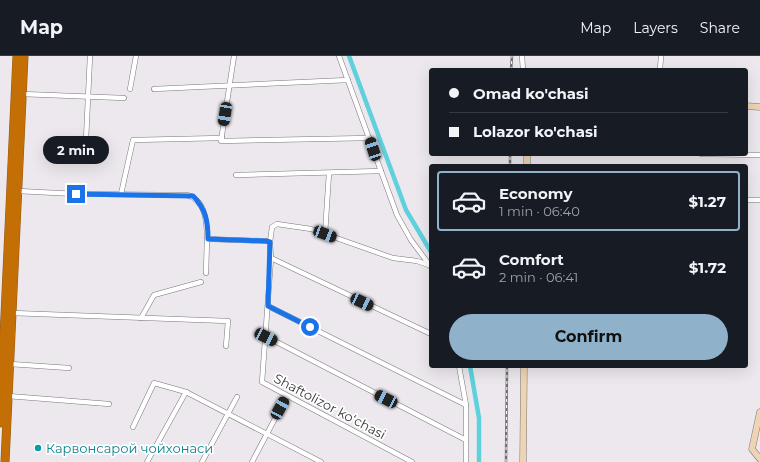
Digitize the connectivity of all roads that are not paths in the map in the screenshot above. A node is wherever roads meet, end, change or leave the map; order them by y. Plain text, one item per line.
1 (17, 56) edge
2 (24, 56) edge
3 (90, 56) edge
4 (136, 56) edge
5 (234, 56) edge
6 (339, 56) edge
7 (522, 56) edge
8 (661, 56) edge
9 (523, 68) edge
10 (660, 68) edge
11 (348, 80) junction
12 (230, 86) junction
13 (130, 89) dead end
14 (154, 89) dead end
15 (22, 94) junction
16 (88, 97) junction
17 (124, 98) dead end
18 (748, 106) edge
19 (760, 107) edge
20 (222, 138) junction
21 (370, 138) junction
22 (748, 154) edge
23 (760, 154) edge
24 (85, 161) dead end
25 (381, 171) junction
26 (329, 173) junction
27 (236, 175) dead end
28 (18, 191) junction
29 (121, 194) junction
30 (748, 200) edge
31 (760, 200) edge
32 (325, 234) junction
33 (208, 239) junction
34 (270, 242) junction
35 (271, 258) junction
36 (429, 264) edge
37 (429, 266) edge
38 (206, 273) dead end
39 (201, 282) dead end
40 (268, 306) junction
41 (12, 313) junction
42 (141, 318) junction
43 (429, 333) edge
44 (266, 337) junction
45 (7, 346) junction
46 (226, 346) dead end
47 (10, 364) junction
48 (69, 368) dead end
49 (459, 368) edge
50 (524, 368) edge
51 (186, 392) junction
52 (8, 396) junction
53 (287, 396) junction
54 (237, 397) dead end
55 (109, 404) dead end
56 (466, 405) junction
57 (760, 412) edge
58 (228, 414) junction
59 (0, 423) edge
60 (759, 423) edge
61 (133, 427) dead end
62 (267, 433) junction
63 (466, 440) junction
64 (760, 459) edge
65 (5, 462) edge
66 (147, 462) edge
67 (202, 462) edge
68 (252, 462) edge
69 (321, 462) edge
70 (412, 462) edge
71 (466, 462) edge
72 (523, 462) edge

1 - 45 highway
2 - 15 highway
3 - 16 street
4 - 13 street
5 - 12 street
6 - 11 street
7 - 9 street
8 - 10 street
11 - 12 street
11 - 21 street
12 - 14 street
12 - 20 street
15 - 16 street
15 - 28 highway
16 - 17 street
16 - 24 street
18 - 19 main road
20 - 21 street
20 - 29 street
21 - 25 street
22 - 23 street
25 - 26 street
25 - 36 street
26 - 27 street
26 - 32 street
28 - 29 street
28 - 41 highway
29 - 33 street
30 - 31 street
32 - 34 street
32 - 37 street
33 - 34 street
33 - 38 street
34 - 35 street, Shaftolizor koʻchasi
35 - 40 street, Shaftolizor koʻchasi
35 - 43 street
39 - 42 street
40 - 44 street, Shaftolizor koʻchasi
40 - 56 street
41 - 42 street
41 - 45 highway
42 - 46 street
44 - 53 street, Shaftolizor koʻchasi
44 - 63 street
45 - 47 highway
45 - 59 highway
47 - 48 street
47 - 52 highway
49 - 56 street
50 - 72 main road
51 - 58 street
51 - 61 street
51 - 66 street
52 - 55 street
52 - 65 highway
53 - 62 street
53 - 70 street, Shaftolizor koʻchasi
54 - 58 street
56 - 63 street
57 - 60 main road
58 - 62 street
58 - 67 street
60 - 64 main road
62 - 68 street
62 - 69 street
63 - 71 street

